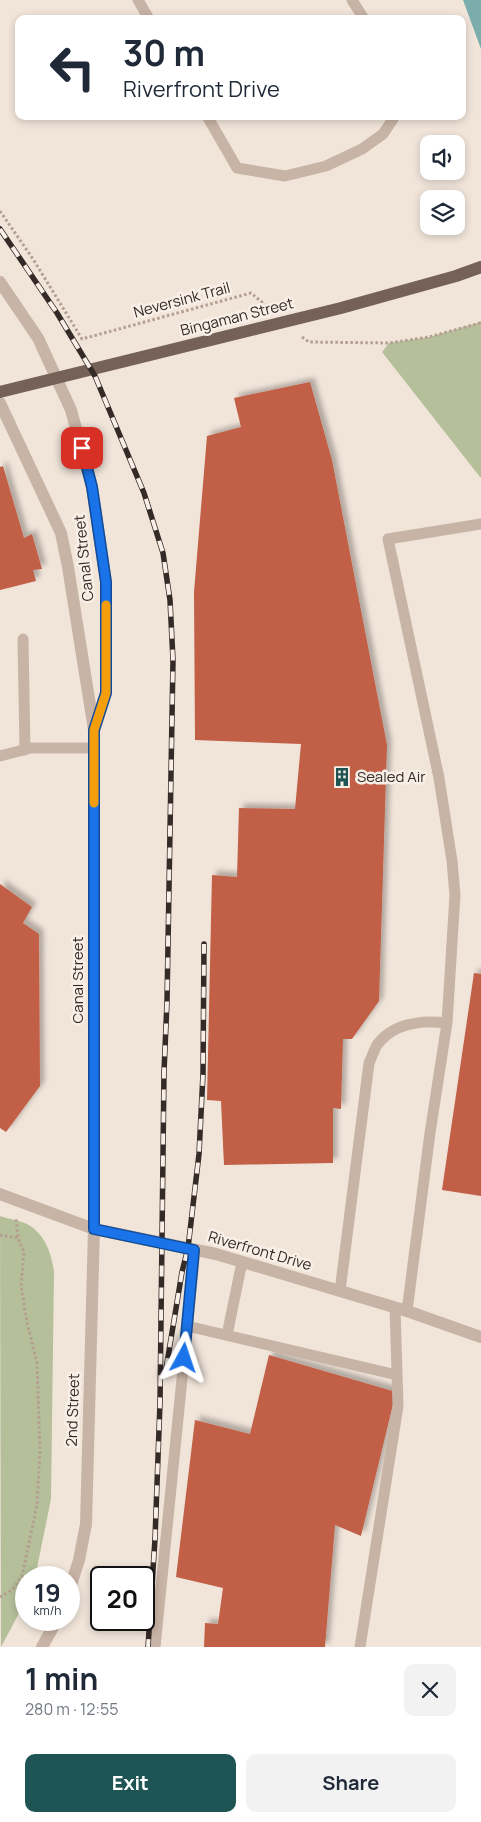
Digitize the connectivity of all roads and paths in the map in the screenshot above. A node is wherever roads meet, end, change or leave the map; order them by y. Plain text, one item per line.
1 (138, 0) edge
2 (352, 0) edge
3 (147, 15) edge
4 (361, 15) edge
5 (208, 120) edge
6 (393, 120) edge
7 (0, 211) edge
8 (481, 267) edge
9 (0, 282) edge
10 (272, 311) dead end
11 (481, 323) edge
12 (302, 336) dead end
13 (0, 392) edge
14 (0, 403) edge
15 (481, 524) edge
16 (23, 639) dead end
17 (94, 730) junction
18 (94, 748) junction
19 (25, 750) junction
20 (0, 756) edge
21 (447, 1023) junction
22 (0, 1194) edge
23 (14, 1199) junction
24 (94, 1229) junction
25 (0, 1235) edge
26 (18, 1238) junction
27 (194, 1250) junction
28 (242, 1262) junction
29 (340, 1291) junction
30 (401, 1309) junction
31 (187, 1326) junction
32 (227, 1335) junction
33 (481, 1337) edge
34 (397, 1375) junction
35 (77, 1566) edge
36 (0, 1597) edge
37 (51, 1631) edge
38 (42, 1647) edge
39 (155, 1647) edge
40 (360, 1647) edge

1 - 3 lane
2 - 4 lane
5 - 6 lane
7 - 10 path, Neversink Trail
8 - 13 main road, Bingaman Street
9 - 17 street, Canal Street
11 - 12 path
14 - 17 street, Canal Street
15 - 21 lane
16 - 19 lane
17 - 18 street, Canal Street
18 - 19 lane
18 - 24 street, Canal Street
19 - 20 lane
21 - 29 lane
21 - 30 lane
22 - 23 street, Riverfront Drive
23 - 24 street, Riverfront Drive
23 - 26 path
24 - 27 street, Riverfront Drive
24 - 35 street, 2nd Street
25 - 26 path
26 - 36 path
27 - 28 street, Riverfront Drive
27 - 31 lane
28 - 29 street, Riverfront Drive
28 - 32 lane
29 - 30 street, Riverfront Drive
30 - 33 street, Riverfront Drive
30 - 34 lane
31 - 32 lane
31 - 39 lane
32 - 34 lane
34 - 40 lane
37 - 38 street

